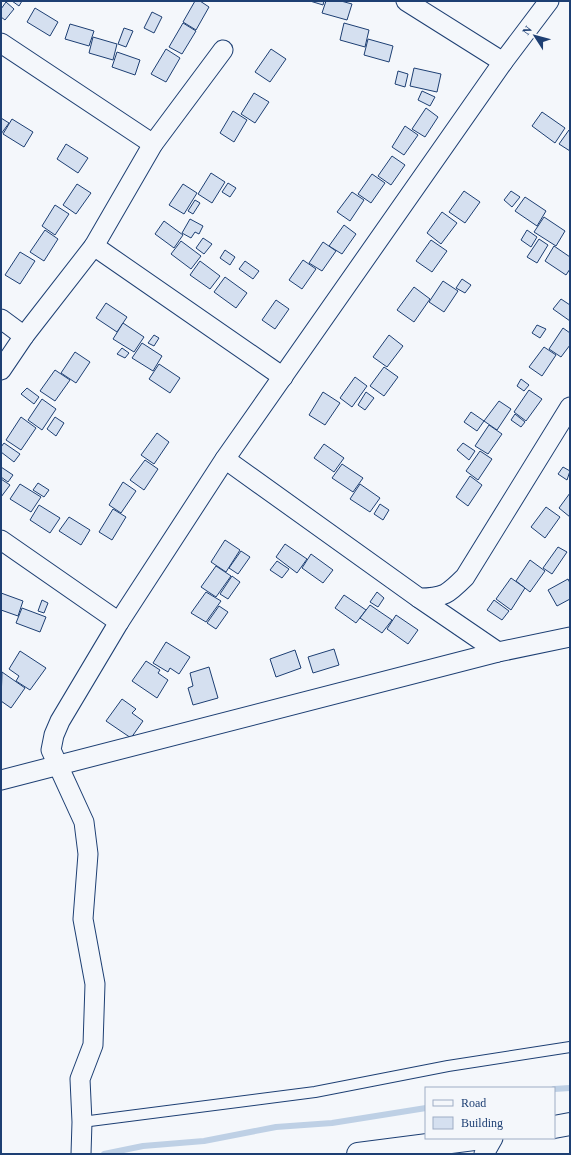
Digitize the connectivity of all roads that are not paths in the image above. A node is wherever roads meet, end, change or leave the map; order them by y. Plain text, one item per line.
1 (406, 1) edge
2 (549, 1) edge
3 (1, 43) edge
4 (223, 50) dead end
5 (503, 62) junction
6 (152, 144) junction
7 (94, 246) junction
8 (1, 319) edge
9 (24, 336) junction
10 (1, 370) edge
11 (283, 377) junction
12 (570, 407) edge
13 (225, 459) junction
14 (1, 540) edge
15 (419, 598) junction
16 (120, 622) junction
17 (570, 637) edge
18 (498, 652) junction
19 (58, 766) junction
20 (1, 780) edge
21 (570, 1047) edge
22 (82, 1122) junction
23 (570, 1124) edge
24 (555, 1127) edge
25 (474, 1139) edge
26 (492, 1139) edge
27 (81, 1154) edge
28 (358, 1154) edge
29 (484, 1154) edge

1 - 5 street
2 - 5 street
3 - 6 street
4 - 6 street
5 - 11 street
6 - 7 street
7 - 9 street
7 - 11 street
8 - 9 street
9 - 10 street
11 - 13 street
12 - 15 street
13 - 15 street
13 - 16 street
14 - 16 street
15 - 18 street
16 - 19 street
17 - 18 street
18 - 19 street
19 - 20 street
19 - 22 street
21 - 22 lane
22 - 27 street
23 - 24 street
25 - 28 street
26 - 29 street

